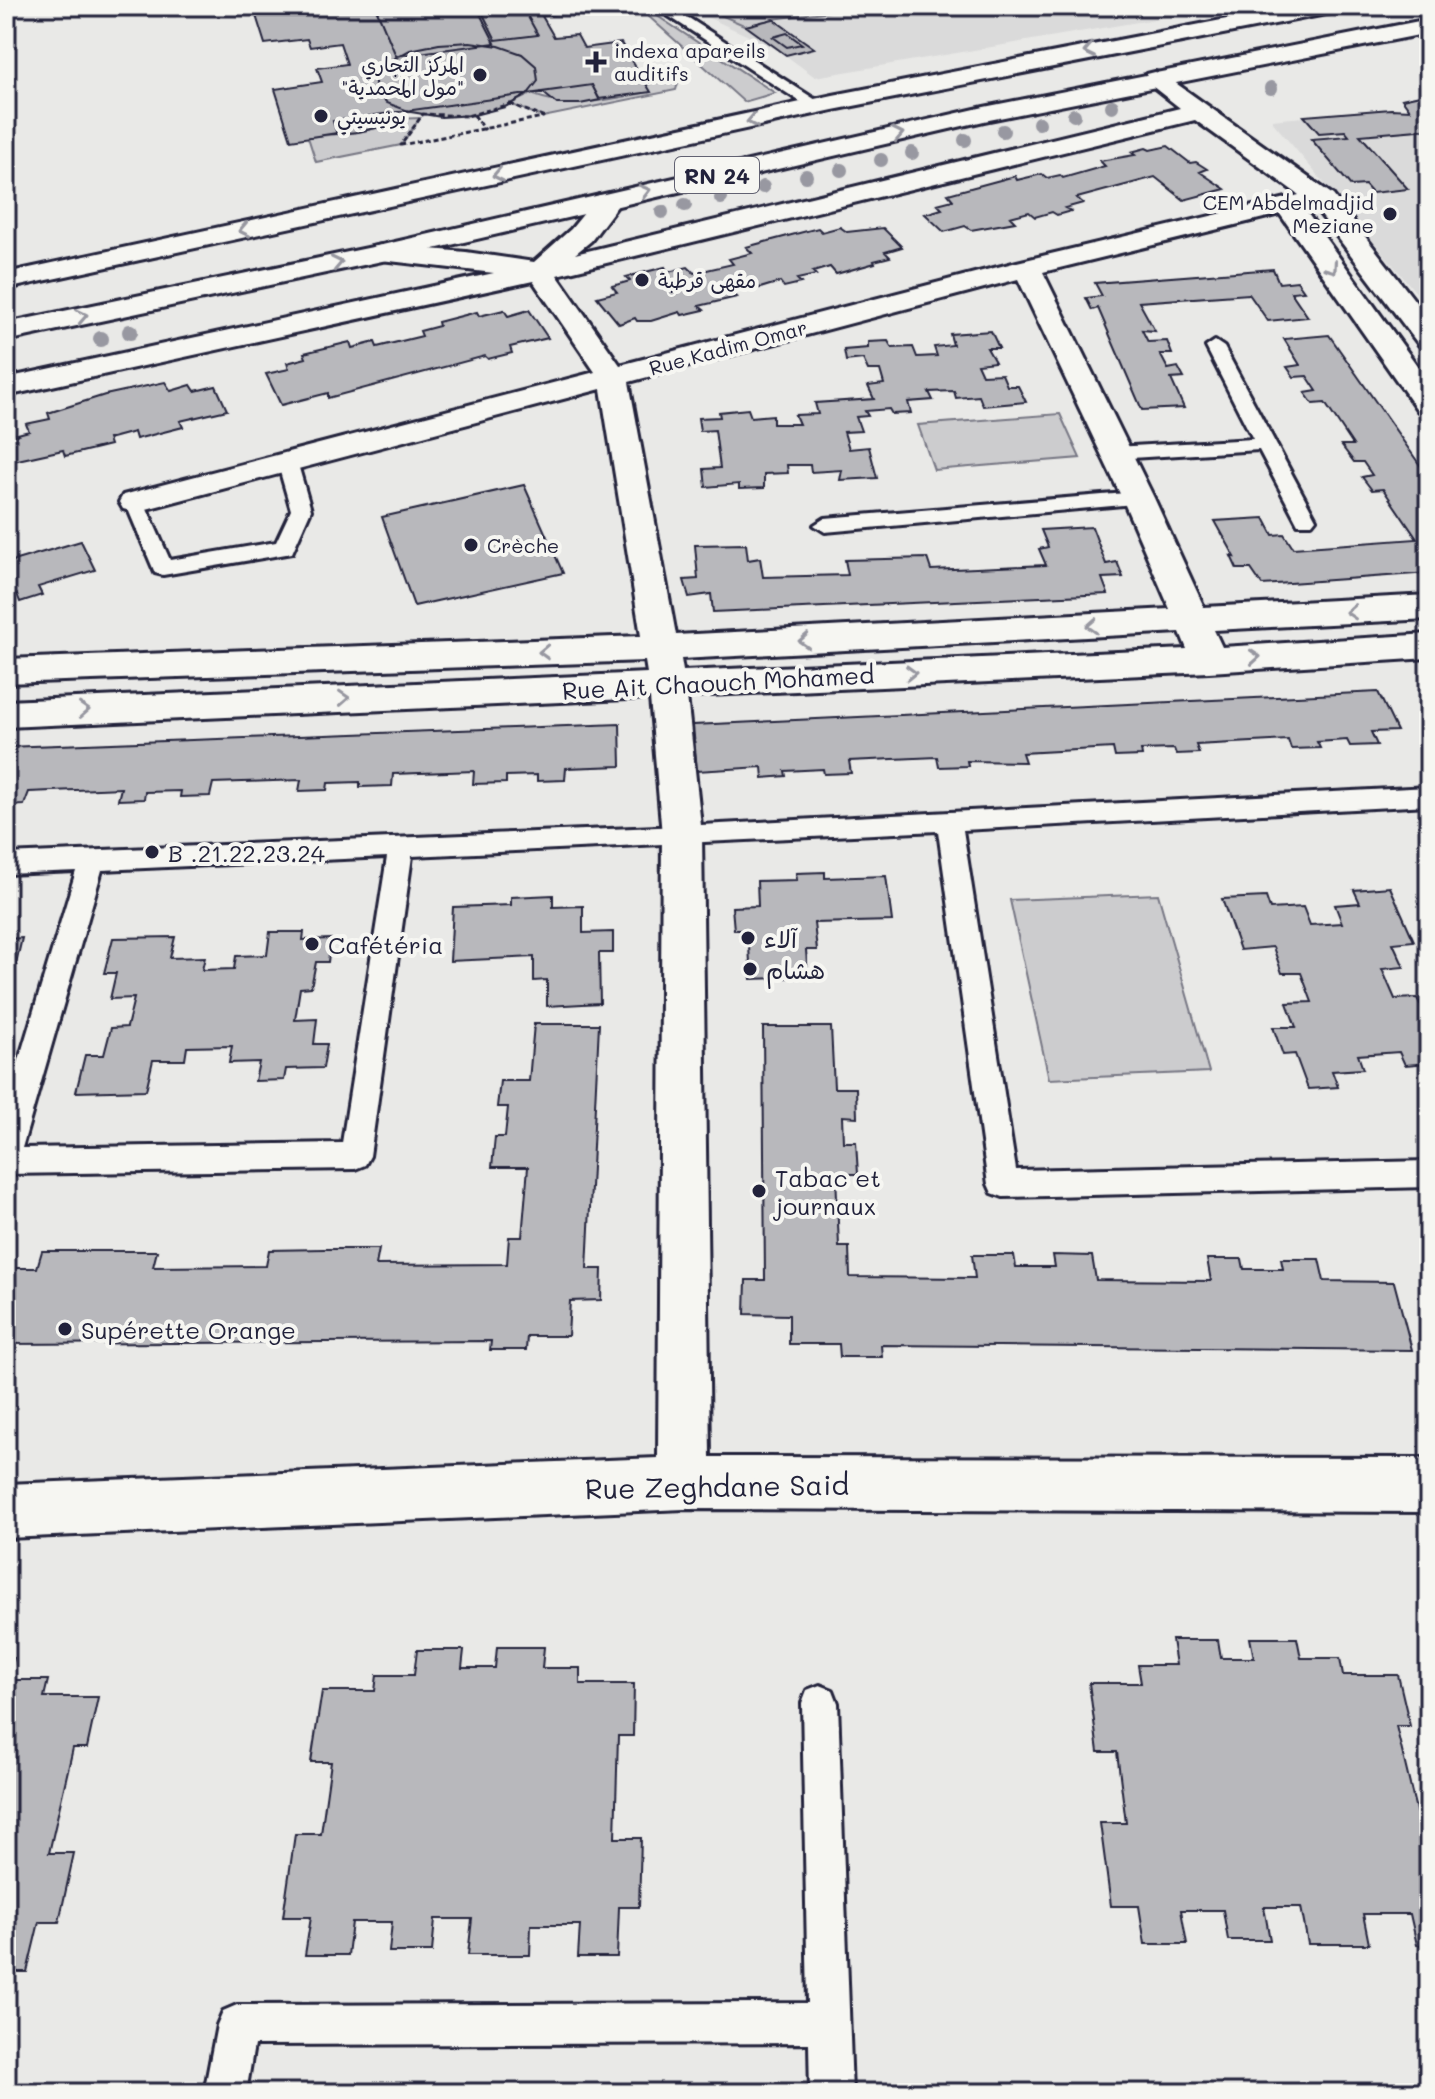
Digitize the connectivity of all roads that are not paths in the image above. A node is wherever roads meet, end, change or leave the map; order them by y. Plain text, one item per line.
1 (660, 6) edge
2 (1331, 6) edge
3 (1429, 6) edge
4 (1239, 13) edge
5 (1429, 26) edge
6 (1155, 79) junction
7 (819, 107) junction
8 (1200, 111) junction
9 (608, 201) junction
10 (1324, 201) junction
11 (490, 203) dead end
12 (1287, 204) junction
13 (382, 253) junction
14 (242, 257) dead end
15 (1027, 268) junction
16 (540, 271) junction
17 (6, 281) edge
18 (6, 307) edge
19 (6, 332) edge
20 (1429, 339) edge
21 (1215, 347) dead end
22 (613, 377) junction
23 (6, 387) edge
24 (1429, 404) edge
25 (1267, 444) junction
26 (1115, 453) junction
27 (287, 461) junction
28 (1138, 498) junction
29 (135, 502) joint
30 (1305, 519) dead end
31 (825, 525) dead end
32 (1429, 607) edge
33 (1194, 621) junction
34 (1429, 646) edge
35 (1209, 660) junction
36 (663, 666) junction
37 (6, 671) edge
38 (6, 714) edge
39 (1429, 796) edge
40 (949, 820) junction
41 (682, 835) junction
42 (401, 847) junction
43 (91, 862) junction
44 (6, 864) edge
45 (6, 1152) edge
46 (6, 1161) edge
47 (1429, 1174) edge
48 (684, 1483) junction
49 (1429, 1485) edge
50 (6, 1511) edge
51 (820, 1703) dead end
52 (829, 2023) junction
53 (225, 2093) edge
54 (831, 2093) edge

1 - 7 lane
2 - 4 street, RN 24
3 - 11 street, RN 24
4 -> 7 street, RN 24
5 - 6 street, RN 24
6 - 8 street
9 -> 6 street, RN 24
7 -> 17 street, RN 24
8 - 10 street
8 - 16 street
9 - 13 street, RN 24
9 - 16 street
10 - 12 street, Rue Kadim Omar
10 - 20 street
12 - 15 street, Rue Kadim Omar
12 -> 24 street
13 - 16 street
19 -> 13 street, RN 24
14 - 18 street
15 - 22 street, Rue Kadim Omar
15 - 26 street
16 - 22 street
16 - 23 street
21 - 25 lane
22 - 27 street, Rue Kadim Omar
22 - 36 street
25 - 26 lane
25 - 30 lane
26 - 28 street
27 - 29 street, Rue Kadim Omar
27 - 29 lane
28 - 31 lane
28 - 33 street
32 -> 33 street
33 - 35 street
33 -> 36 street
35 -> 34 street, Rue Ait Chaouch Mohamed
36 -> 35 street, Rue Ait Chaouch Mohamed
36 -> 37 street
38 -> 36 street, Rue Ait Chaouch Mohamed
36 - 41 street
39 - 40 lane
40 - 41 lane
40 - 47 lane
41 - 42 lane
41 - 48 street
42 - 43 lane
42 - 46 lane
43 - 44 lane
43 - 45 lane
48 - 49 street, Rue Zeghdane Said
48 - 50 street, Rue Zeghdane Said
51 - 52 lane
52 - 53 lane
52 - 54 lane

